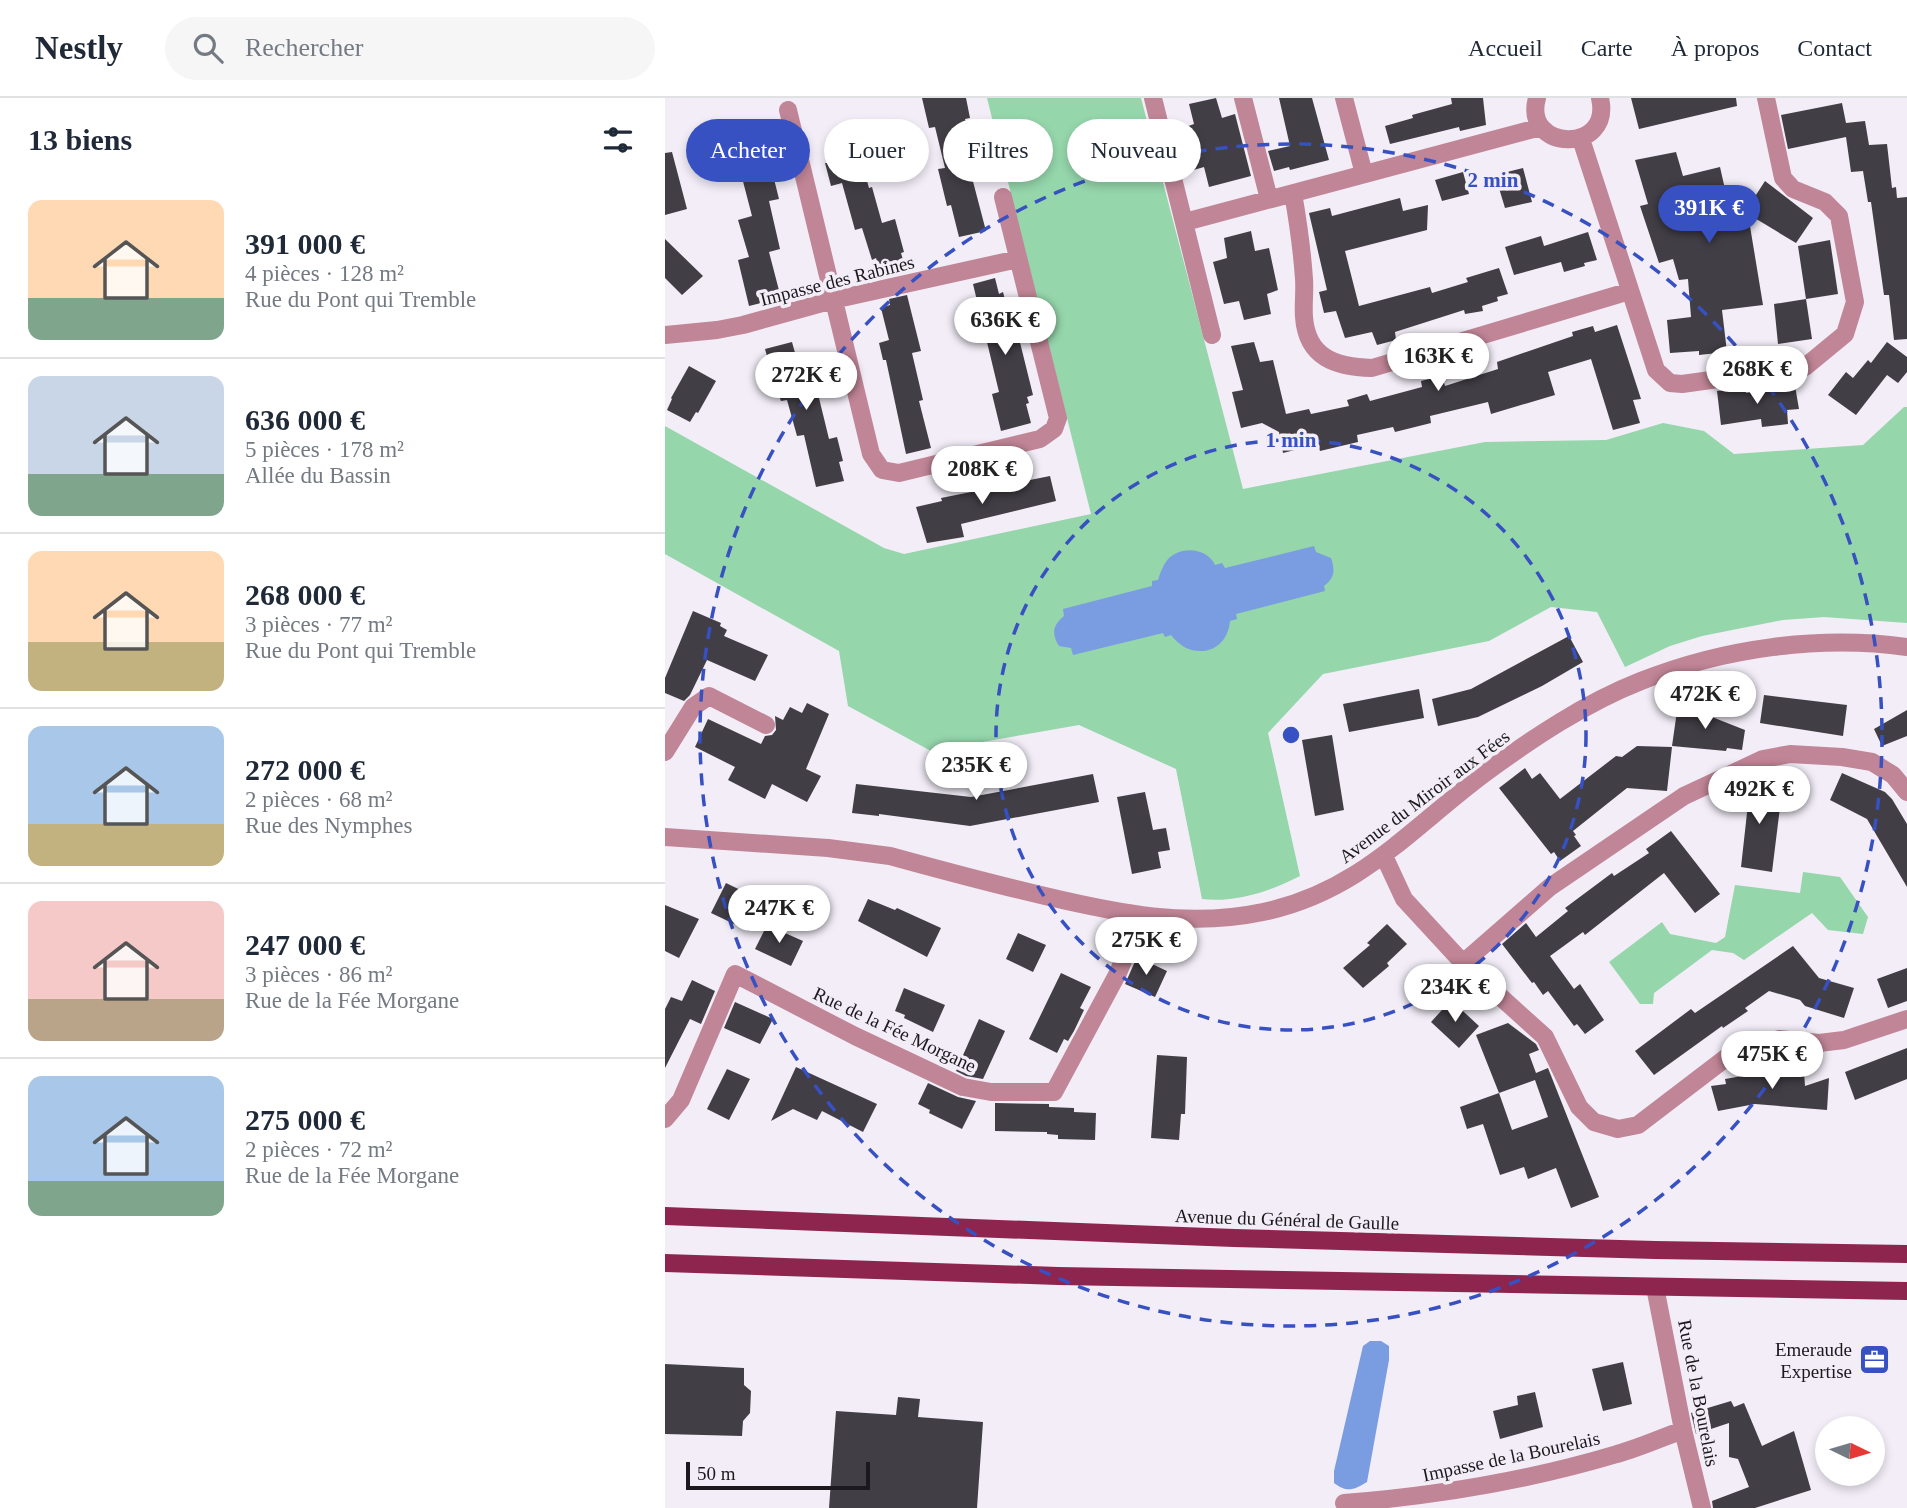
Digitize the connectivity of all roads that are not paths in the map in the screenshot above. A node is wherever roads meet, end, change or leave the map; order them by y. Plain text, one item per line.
1 (1153, 98) edge
2 (1243, 98) edge
3 (1344, 98) edge
4 (1537, 98) edge
5 (1600, 98) edge
6 (1766, 98) edge
7 (788, 110) dead end
8 (1541, 127) junction
9 (1581, 139) junction
10 (1364, 174) junction
11 (1293, 193) junction
12 (1003, 197) dead end
13 (1269, 200) junction
14 (1185, 222) junction
15 (1018, 259) junction
16 (1630, 291) junction
17 (833, 300) junction
18 (665, 335) edge
19 (1212, 335) dead end
20 (1907, 647) edge
21 (766, 725) dead end
22 (665, 752) edge
23 (1907, 792) edge
24 (665, 838) edge
25 (1384, 856) junction
26 (1133, 915) junction
27 (1463, 963) junction
28 (1907, 1018) edge
29 (665, 1119) edge
30 (665, 1216) edge
31 (1907, 1254) edge
32 (665, 1263) edge
33 (1655, 1287) junction
34 (1907, 1292) edge
35 (1683, 1430) junction
36 (1429, 1502) edge
37 (1344, 1503) dead end
38 (1702, 1508) edge

1 - 14 street
2 - 13 street
3 - 10 street
4 - 8 street
5 - 9 street
6 - 16 street
7 - 17 street
8 - 9 street
8 - 10 street
9 - 16 street
10 - 11 street
11 - 13 street
11 - 16 street
12 - 15 street
13 - 14 street
14 - 19 street
15 - 17 street, Impasse des Rabines
15 - 17 street
17 - 18 street, Impasse des Rabines
20 - 25 street, Avenue du Miroir aux Fées
21 - 22 street
23 - 27 street
24 - 26 street, Avenue du Miroir aux Fées
25 - 26 street, Avenue du Miroir aux Fées
25 - 27 street
26 - 29 street, Rue de la Fée Morgane
27 - 28 street
30 - 31 main road, Avenue du Général de Gaulle
32 - 33 main road
33 - 34 main road
33 - 35 street, Rue de la Bourelais
35 - 36 street, Impasse de la Bourelais
35 - 38 street, Rue de la Bourelais
36 - 37 street, Impasse de la Bourelais

